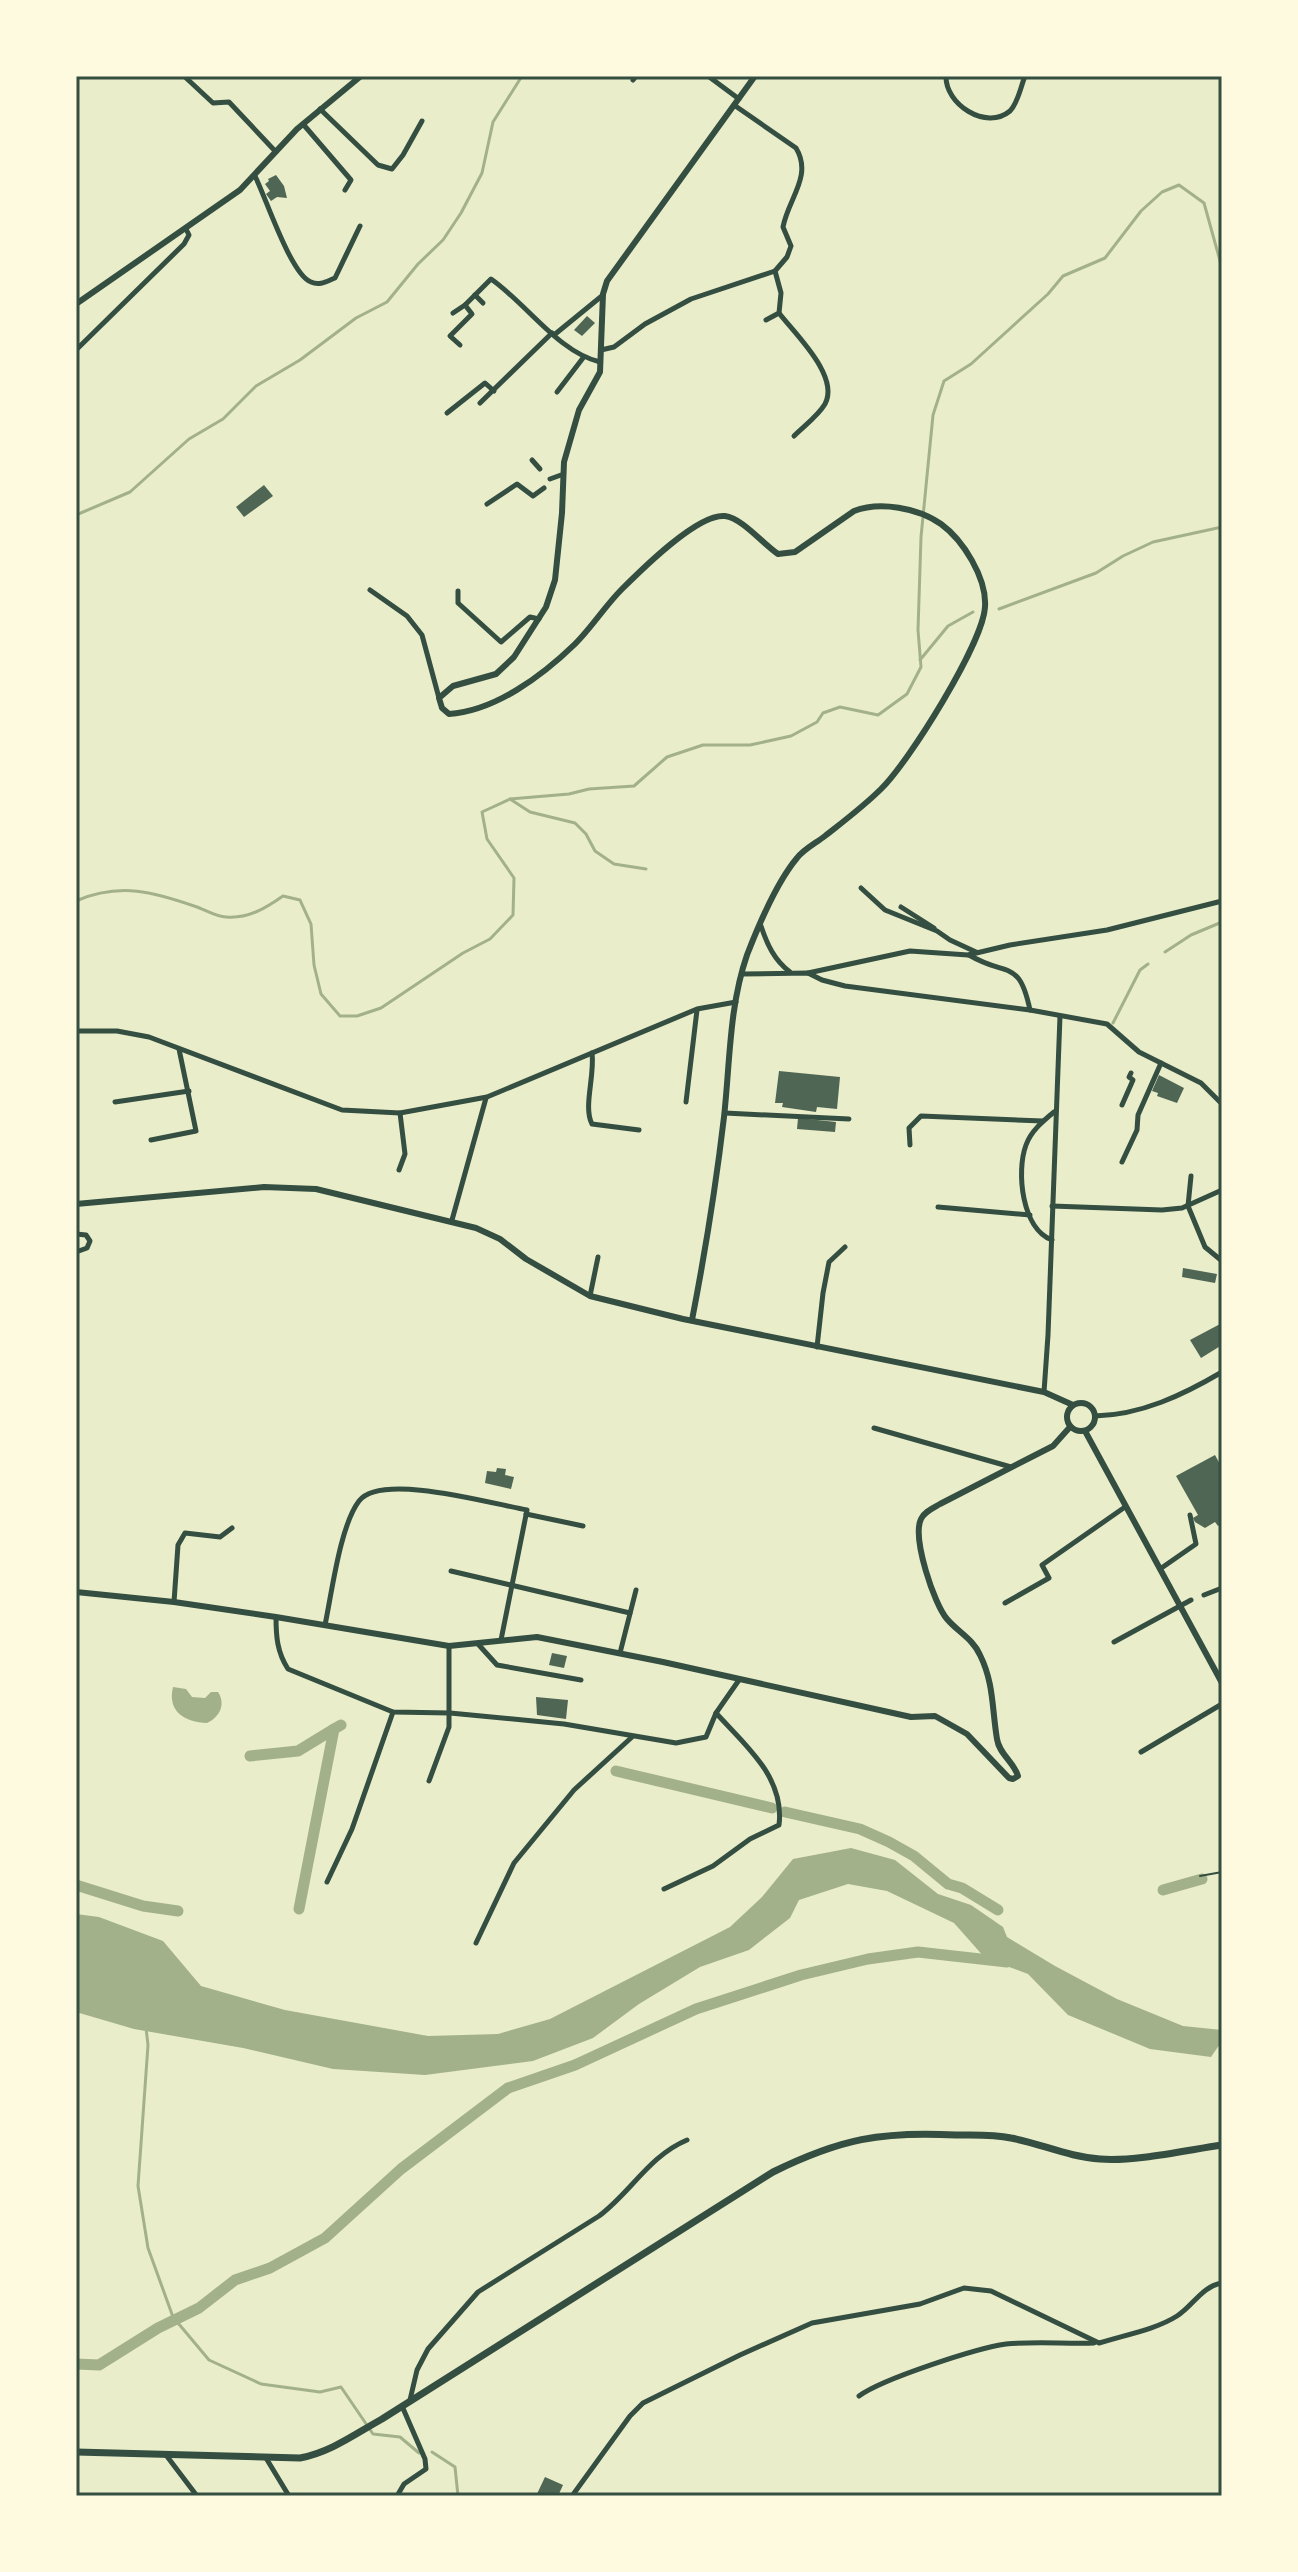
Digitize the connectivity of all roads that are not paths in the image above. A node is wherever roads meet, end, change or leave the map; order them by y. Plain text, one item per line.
1 (184, 76) edge
2 (360, 76) edge
3 (708, 76) edge
4 (755, 76) edge
5 (946, 76) edge
6 (1025, 76) edge
7 (736, 102) junction
8 (320, 109) junction
9 (422, 121) dead end
10 (303, 124) junction
11 (276, 153) junction
12 (255, 176) junction
13 (345, 190) dead end
14 (360, 226) dead end
15 (186, 229) junction
16 (775, 271) junction
17 (603, 294) junction
18 (475, 295) junction
19 (483, 303) dead end
20 (76, 304) edge
21 (465, 305) junction
22 (453, 313) dead end
23 (779, 313) junction
24 (766, 320) dead end
25 (553, 334) junction
26 (460, 345) dead end
27 (76, 350) edge
28 (601, 350) junction
29 (583, 358) junction
30 (600, 362) junction
31 (494, 391) junction
32 (557, 392) dead end
33 (480, 403) dead end
34 (447, 413) dead end
35 (794, 436) dead end
36 (532, 460) dead end
37 (561, 475) junction
38 (544, 488) dead end
39 (487, 504) dead end
40 (370, 590) dead end
41 (458, 591) dead end
42 (539, 619) junction
43 (439, 698) junction
44 (861, 888) dead end
45 (1222, 901) edge
46 (901, 907) dead end
47 (761, 926) junction
48 (937, 931) junction
49 (977, 953) junction
50 (968, 955) junction
51 (790, 973) junction
52 (808, 973) junction
53 (742, 974) junction
54 (736, 1001) junction
55 (697, 1009) junction
56 (1030, 1010) junction
57 (1060, 1016) junction
58 (76, 1031) edge
59 (179, 1049) junction
60 (592, 1053) junction
61 (1161, 1063) junction
62 (1131, 1073) dead end
63 (189, 1091) junction
64 (487, 1097) junction
65 (115, 1102) dead end
66 (686, 1102) dead end
67 (1222, 1104) edge
68 (1122, 1105) dead end
69 (1055, 1111) junction
70 (400, 1113) junction
71 (725, 1113) junction
72 (849, 1119) dead end
73 (1043, 1121) junction
74 (639, 1130) dead end
75 (151, 1140) dead end
76 (910, 1145) dead end
77 (1122, 1162) dead end
78 (399, 1170) dead end
79 (1191, 1176) dead end
80 (1222, 1190) edge
81 (76, 1204) edge
82 (1052, 1206) junction
83 (1188, 1206) junction
84 (938, 1207) dead end
85 (1030, 1215) junction
86 (452, 1220) junction
87 (76, 1234) edge
88 (1052, 1240) junction
89 (845, 1247) dead end
90 (76, 1252) edge
91 (598, 1257) dead end
92 (1222, 1261) edge
93 (590, 1296) junction
94 (692, 1320) junction
95 (817, 1347) junction
96 (1222, 1372) edge
97 (1044, 1392) junction
98 (1073, 1405) junction
99 (1095, 1416) junction
100 (1070, 1427) junction
101 (874, 1428) dead end
102 (1085, 1431) junction
103 (1012, 1468) junction
104 (1125, 1507) junction
105 (526, 1514) junction
106 (1190, 1515) dead end
107 (583, 1526) dead end
108 (232, 1528) dead end
109 (1160, 1569) junction
110 (451, 1571) dead end
111 (512, 1584) junction
112 (1222, 1588) edge
113 (636, 1590) dead end
114 (76, 1592) edge
115 (1204, 1595) dead end
116 (1191, 1600) dead end
117 (174, 1602) junction
118 (1005, 1603) dead end
119 (1179, 1605) junction
120 (630, 1613) junction
121 (276, 1617) junction
122 (325, 1625) junction
123 (501, 1640) junction
124 (1114, 1642) dead end
125 (478, 1644) junction
126 (449, 1646) junction
127 (620, 1653) junction
128 (581, 1680) dead end
129 (739, 1680) junction
130 (1222, 1683) edge
131 (1222, 1704) edge
132 (393, 1712) junction
133 (450, 1713) junction
134 (716, 1713) junction
135 (632, 1736) junction
136 (1141, 1752) dead end
137 (429, 1781) dead end
138 (327, 1882) dead end
139 (664, 1889) dead end
140 (476, 1943) dead end
141 (687, 2140) dead end
142 (1222, 2145) edge
143 (1222, 2283) edge
144 (1099, 2343) junction
145 (859, 2396) dead end
146 (410, 2400) junction
147 (402, 2405) junction
148 (76, 2452) edge
149 (166, 2455) junction
150 (265, 2457) junction
151 (197, 2496) edge
152 (289, 2496) edge
153 (397, 2496) edge
154 (572, 2496) edge

1 - 11 street
2 - 8 street
3 - 7 street
4 - 7 street
5 - 6 street
7 - 16 street
7 - 17 street
8 - 9 street
8 - 10 street
10 - 11 street
10 - 13 street
11 - 12 street
12 - 14 street
12 - 15 street
15 - 20 street
15 - 27 street
16 - 23 street
16 - 28 street
17 - 25 street
17 - 28 street
18 - 19 street
18 - 21 street
18 - 25 street
21 - 22 street
21 - 26 street
23 - 24 street
23 - 35 street
25 - 29 street
25 - 31 street
28 - 30 street
29 - 30 street
29 - 32 street
30 - 37 street
31 - 33 street
31 - 34 street
36 - 37 street
37 - 42 street
38 - 39 street
40 - 43 street
41 - 42 street
42 - 43 street
43 - 47 street
44 - 48 street
45 - 49 street
46 - 48 street
47 - 51 street
47 - 53 street
48 - 49 street
49 - 50 street
50 - 52 street
50 - 56 street
51 - 52 street
51 - 53 street
52 - 56 street
53 - 54 street
54 - 55 street
54 - 71 street
55 - 60 street
55 - 66 street
56 - 57 street
57 - 61 street
57 - 69 street
58 - 59 street
59 - 63 street
59 - 70 street
60 - 64 street
60 - 74 street
61 - 67 street
61 - 77 street
62 - 68 street
63 - 65 street
63 - 75 street
64 - 70 street
64 - 86 street
69 - 73 street
69 - 82 street
70 - 78 street
71 - 72 street
71 - 94 street
73 - 76 street
73 - 85 street
79 - 83 street
80 - 83 street
81 - 86 street
82 - 83 street
82 - 88 street
83 - 92 street
84 - 85 street
85 - 88 street
86 - 93 street
87 - 90 street
88 - 97 street
89 - 95 street
91 - 93 street
93 - 94 street
94 - 95 street
95 - 97 street
96 - 99 street
97 - 98 street
98 - 99 street
98 - 100 street
99 - 102 street
100 - 102 street
100 - 103 street
101 - 103 street
102 - 104 street
103 - 129 street
104 - 109 street
104 - 118 street
105 - 107 street
105 - 111 street
105 - 122 street
106 - 109 street
108 - 117 street
109 - 119 street
110 - 111 street
111 - 120 street
111 - 123 street
112 - 115 street
113 - 120 street
114 - 117 street
116 - 119 street
117 - 121 street
119 - 124 street
119 - 130 street
120 - 127 street
121 - 122 street
121 - 132 street
122 - 126 street
123 - 125 street
123 - 127 street
125 - 126 street
125 - 128 street
126 - 133 street
127 - 129 street
129 - 134 street
131 - 136 street
132 - 133 street
132 - 138 street
133 - 135 street
133 - 137 street
134 - 135 street
134 - 139 street
135 - 140 street
141 - 146 street
142 - 146 main road
143 - 144 street
144 - 145 street
144 - 154 street
146 - 147 main road
147 - 150 main road
147 - 153 street
148 - 149 main road
149 - 150 main road
149 - 151 street
150 - 152 street

